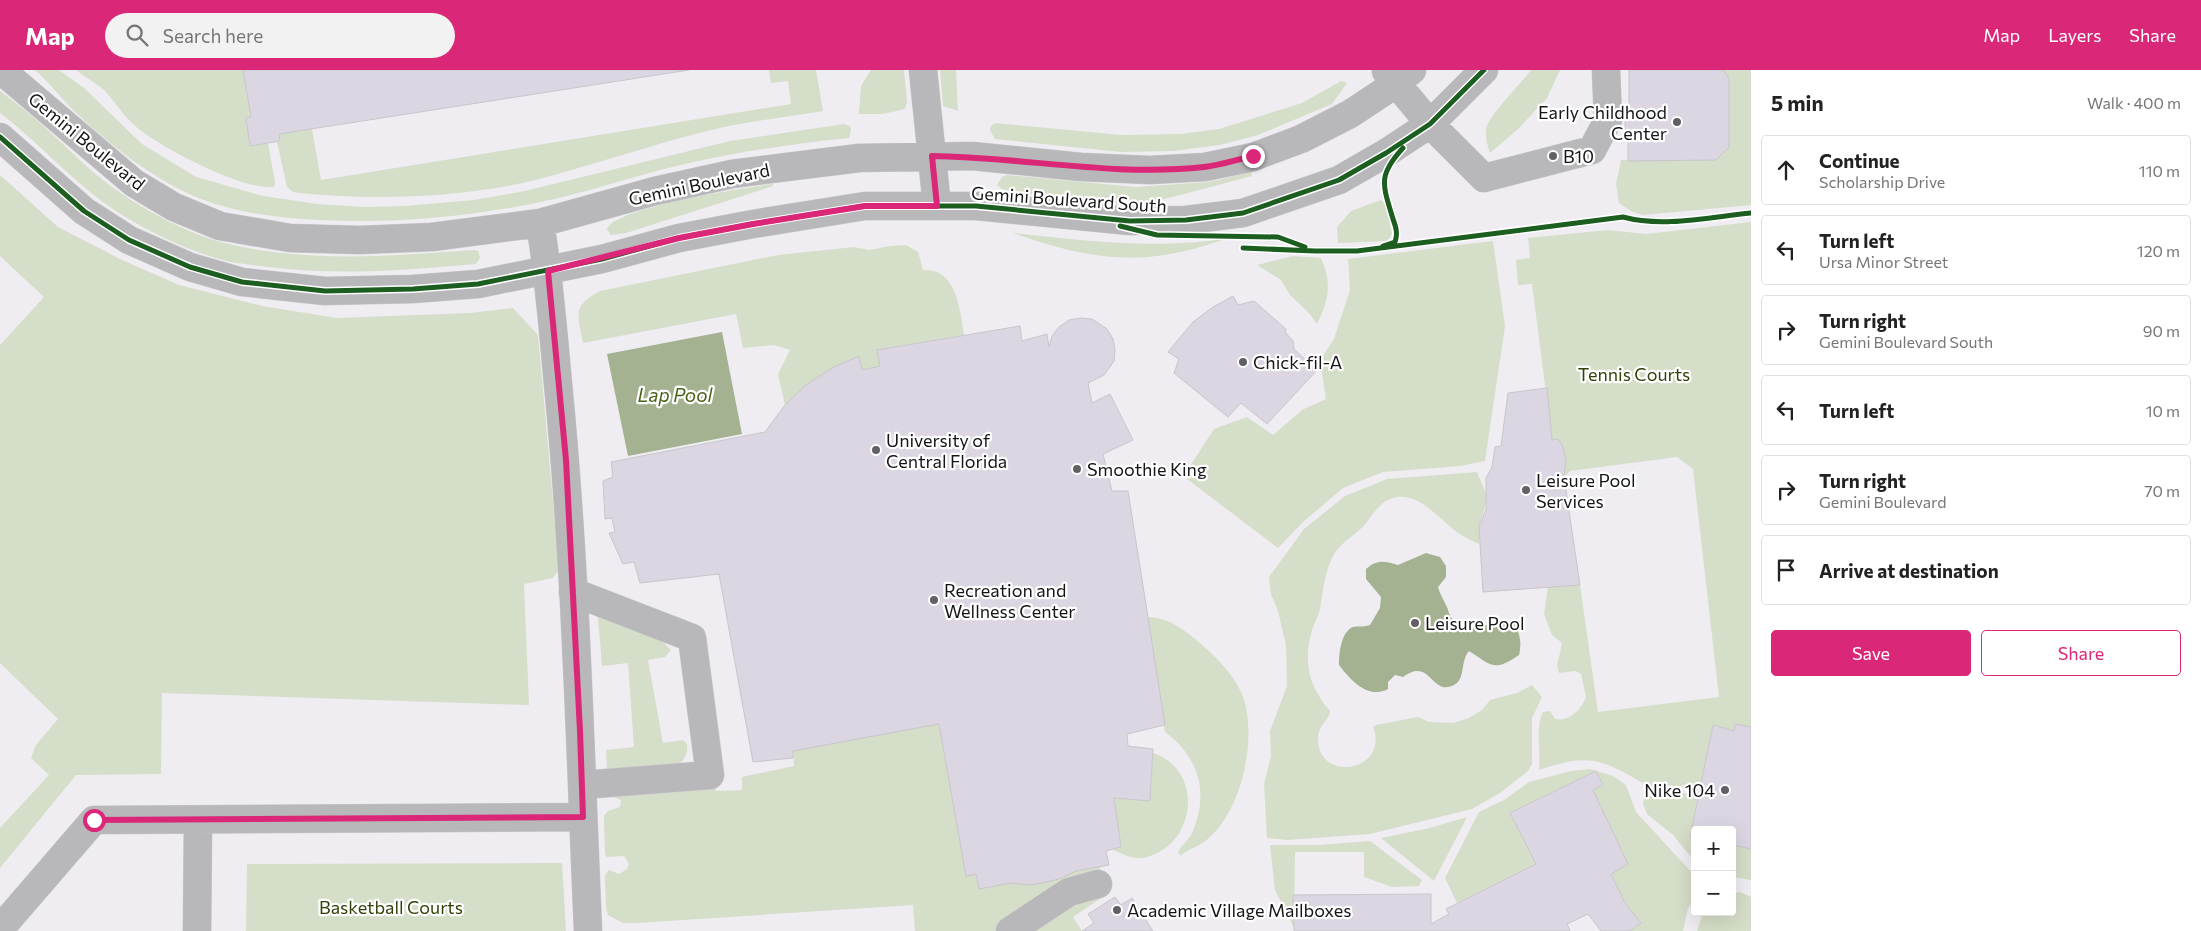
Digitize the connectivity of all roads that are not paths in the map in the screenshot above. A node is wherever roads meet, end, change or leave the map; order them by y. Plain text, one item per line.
1 (923, 70) edge
2 (1484, 70) edge
3 (1606, 70) edge
4 (1398, 74) edge
5 (7, 75) edge
6 (1430, 124) junction
7 (0, 137) edge
8 (932, 156) junction
9 (937, 206) junction
10 (540, 223) junction
11 (548, 271) junction
12 (573, 592) junction
13 (582, 785) junction
14 (583, 817) junction
15 (198, 820) junction
16 (1098, 884) dead end
17 (0, 929) edge
18 (197, 931) edge
19 (588, 931) edge
20 (1010, 931) edge

1 - 8 street
2 - 6 street, Gemini Boulevard South
3 - 6 street
4 - 6 street
4 - 8 street, Gemini Boulevard
5 - 10 street, Gemini Boulevard
6 - 9 street, Gemini Boulevard South
7 - 11 street, Gemini Boulevard South
8 - 9 street
8 - 10 street, Gemini Boulevard
9 - 11 street, Gemini Boulevard South
10 - 11 street
11 - 12 street
12 - 13 street
12 - 13 street
13 - 14 street
14 - 15 street
14 - 19 street
15 - 17 street
15 - 18 street
16 - 20 street

